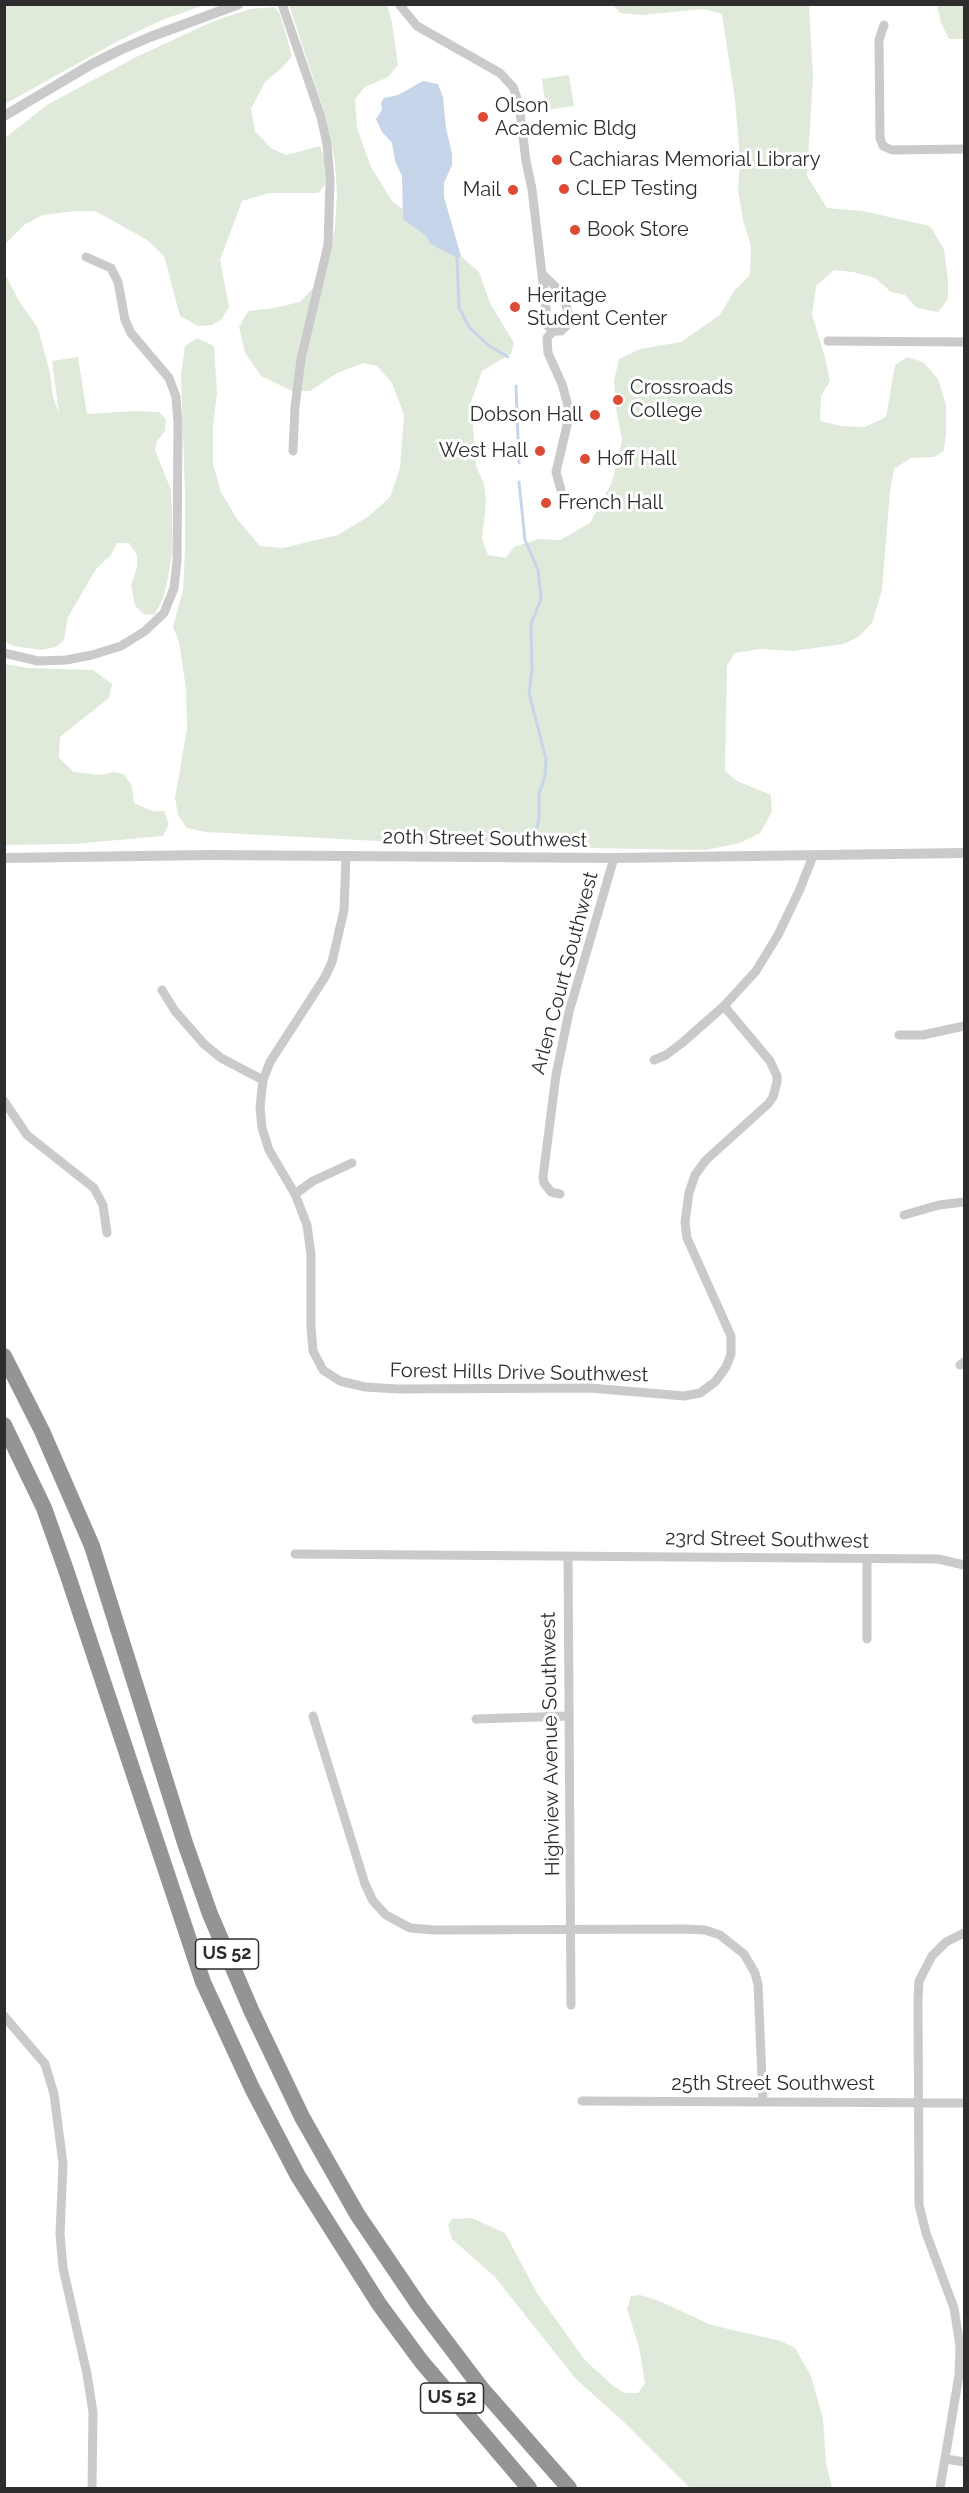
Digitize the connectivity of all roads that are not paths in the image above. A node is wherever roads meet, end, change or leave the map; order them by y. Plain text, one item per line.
1 (239, 4) edge
2 (282, 4) edge
3 (399, 4) edge
4 (884, 25) dead end
5 (4, 116) edge
6 (964, 149) edge
7 (86, 256) dead end
8 (543, 275) junction
9 (553, 331) junction
10 (828, 341) dead end
11 (964, 342) edge
12 (293, 451) dead end
13 (561, 490) dead end
14 (4, 653) edge
15 (964, 853) edge
16 (346, 856) junction
17 (813, 856) junction
18 (4, 858) edge
19 (614, 858) junction
20 (162, 990) dead end
21 (724, 1006) junction
22 (964, 1026) edge
23 (899, 1035) dead end
24 (654, 1060) dead end
25 (263, 1080) junction
26 (4, 1101) edge
27 (352, 1163) dead end
28 (295, 1194) junction
29 (560, 1194) dead end
30 (964, 1202) edge
31 (904, 1215) dead end
32 (107, 1233) dead end
33 (4, 1356) edge
34 (4, 1425) edge
35 (295, 1554) dead end
36 (568, 1556) junction
37 (867, 1559) junction
38 (964, 1565) edge
39 (867, 1639) dead end
40 (313, 1716) dead end
41 (569, 1716) junction
42 (476, 1719) dead end
43 (571, 1930) junction
44 (964, 1933) edge
45 (572, 2005) dead end
46 (4, 2016) edge
47 (582, 2101) dead end
48 (763, 2102) junction
49 (919, 2102) junction
50 (964, 2103) edge
51 (946, 2459) junction
52 (964, 2462) edge
53 (92, 2488) edge
54 (529, 2488) edge
55 (569, 2488) edge
56 (940, 2488) edge

1 - 5 street
2 - 12 street
3 - 8 street
4 - 6 street
7 - 14 street
8 - 9 street
8 - 9 street
9 - 13 street
10 - 11 street
15 - 17 street, 20th Street Southwest
16 - 18 street, 20th Street Southwest
16 - 19 street, 20th Street Southwest
16 - 25 street, Forest Hills Drive Southwest
17 - 19 street, 20th Street Southwest
17 - 21 street
19 - 29 street, Arlen Court Southwest
20 - 25 street
21 - 24 street
21 - 28 street, Forest Hills Drive Southwest
22 - 23 street
25 - 28 street, Forest Hills Drive Southwest
26 - 32 street
27 - 28 street
30 - 31 street
33 - 55 highway, US 52
34 - 54 highway, US 52
35 - 36 street, 23rd Street Southwest
36 - 37 street, 23rd Street Southwest
36 - 41 street, Highview Avenue Southwest
37 - 38 street, 23rd Street Southwest
37 - 39 street
40 - 43 street
41 - 42 street
41 - 43 street, Highview Avenue Southwest
43 - 45 street, Highview Avenue Southwest
43 - 48 street
44 - 49 street
46 - 53 street
47 - 48 street, 25th Street Southwest
48 - 49 street, 25th Street Southwest
49 - 50 street, 25th Street Southwest
49 - 51 street
51 - 52 street
51 - 56 street

